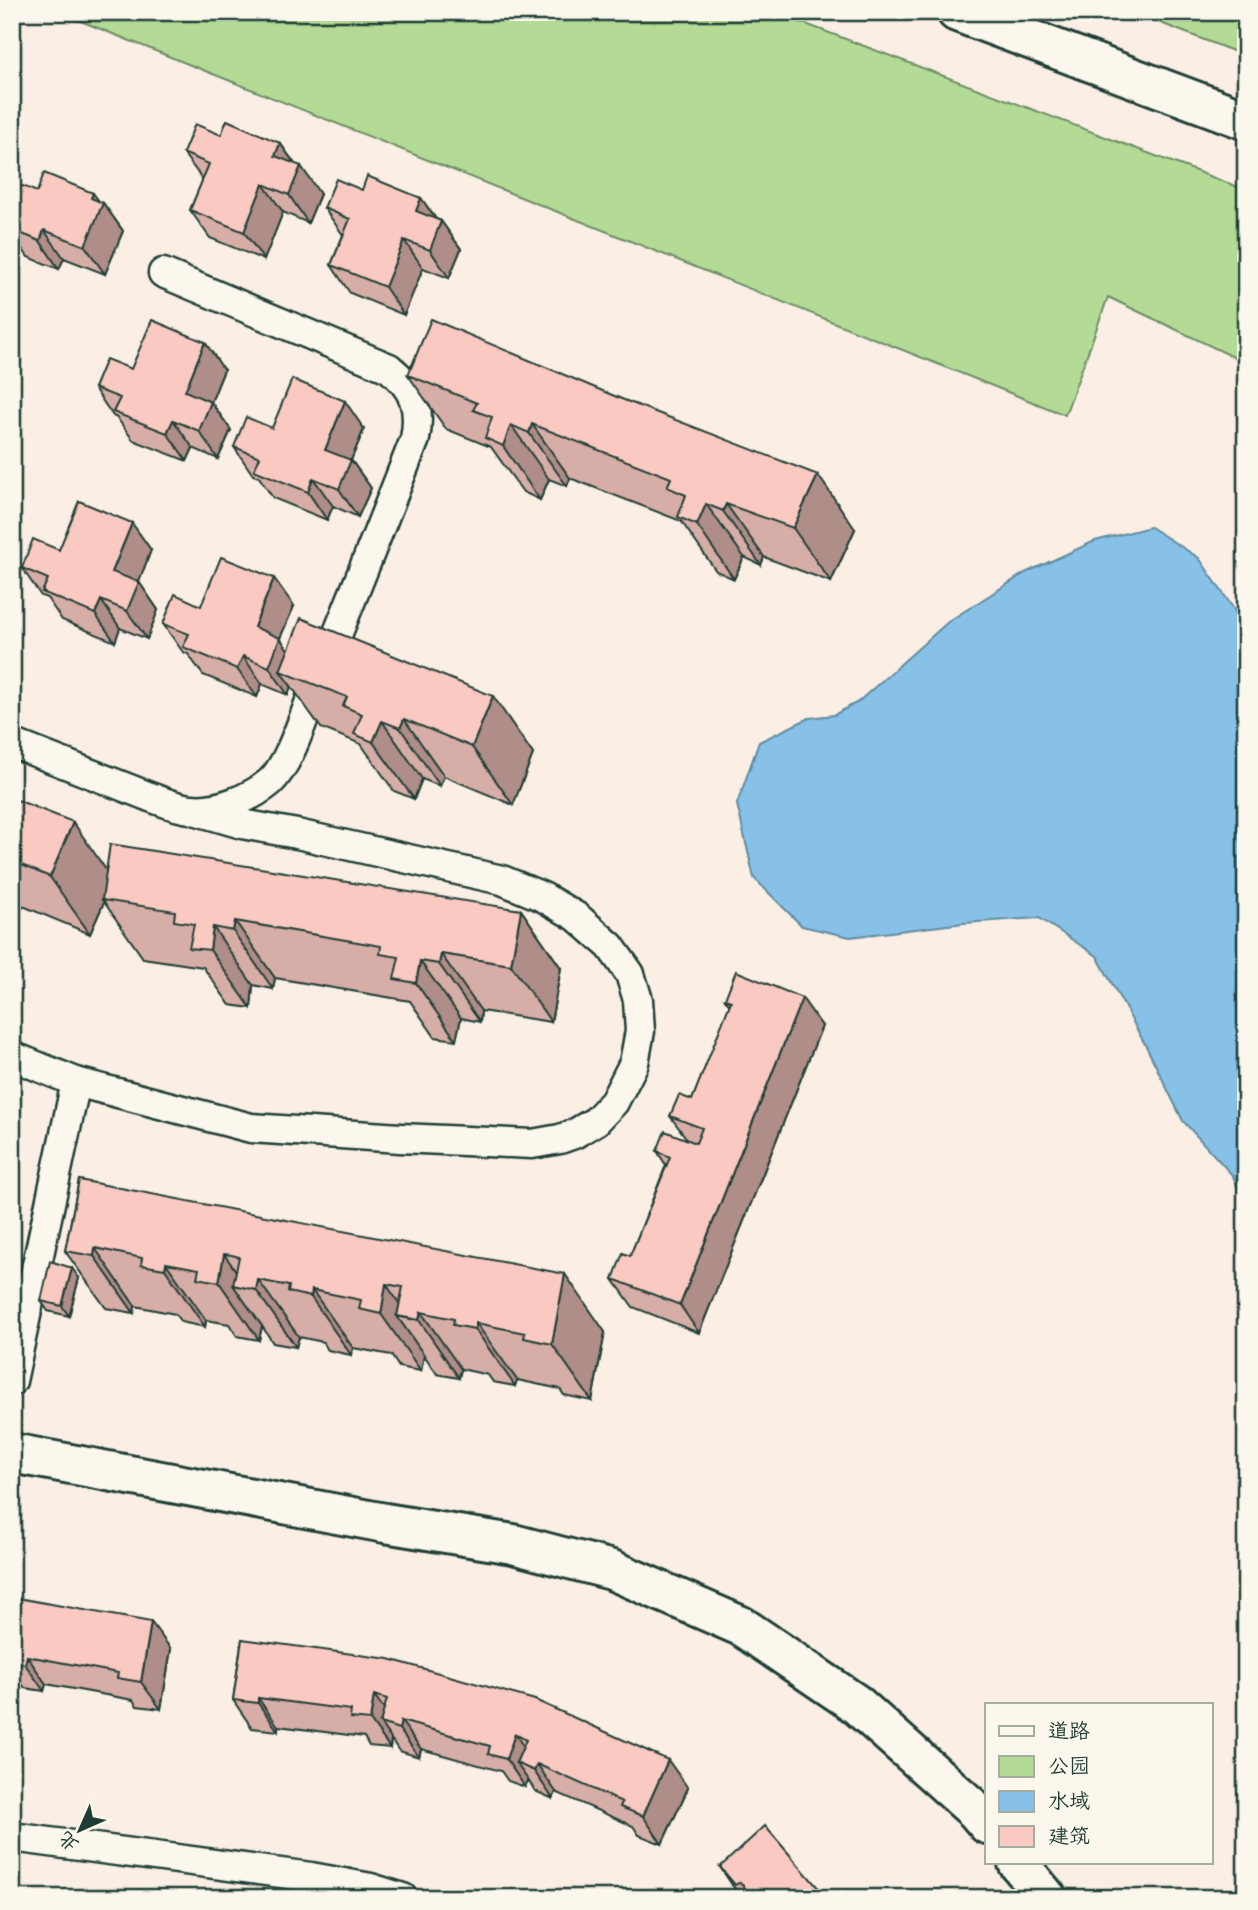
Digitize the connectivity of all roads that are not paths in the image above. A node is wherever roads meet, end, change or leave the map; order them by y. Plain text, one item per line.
1 (957, 12) edge
2 (1246, 120) edge
3 (163, 273) dead end
4 (12, 743) edge
5 (194, 810) junction
6 (12, 1056) edge
7 (76, 1082) junction
8 (12, 1381) edge
9 (12, 1453) edge
10 (985, 1822) edge
11 (12, 1838) edge
12 (1019, 1864) edge
13 (403, 1898) edge
14 (1047, 1898) edge

1 - 2 main road
3 - 5 lane
4 - 5 lane
5 - 7 lane
6 - 7 lane
7 - 8 lane
9 - 10 main road
11 - 13 lane
12 - 14 main road

